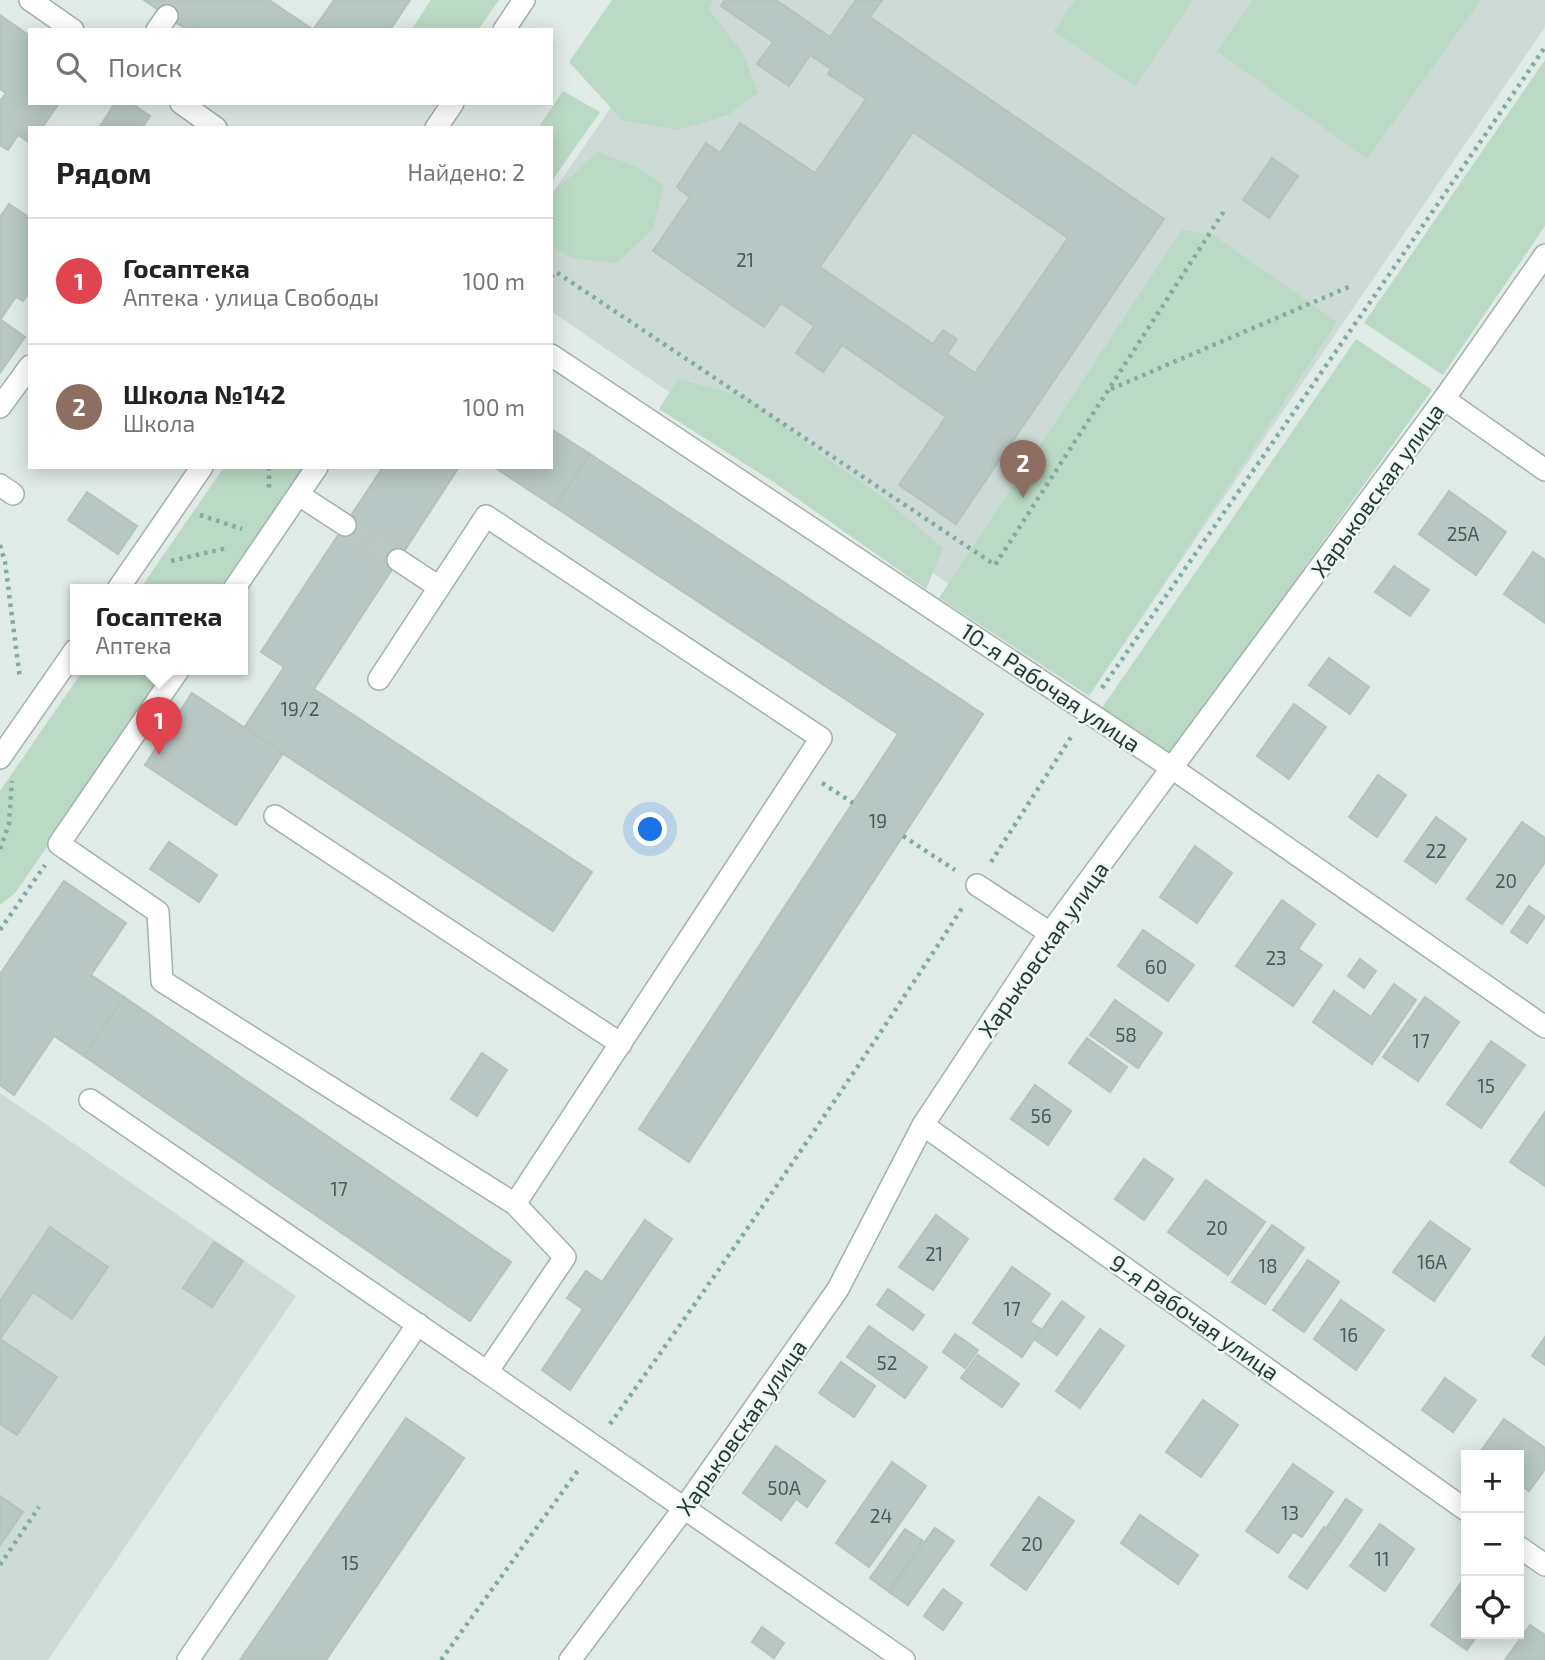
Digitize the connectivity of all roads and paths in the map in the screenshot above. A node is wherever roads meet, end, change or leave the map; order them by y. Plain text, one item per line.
1 (30, 0) edge
2 (524, 0) edge
3 (70, 28) edge
4 (505, 28) edge
5 (1545, 47) edge
6 (183, 105) edge
7 (452, 105) edge
8 (205, 125) edge
9 (437, 126) edge
10 (1226, 208) dead end
11 (1545, 255) edge
12 (553, 275) edge
13 (1351, 286) dead end
14 (553, 356) edge
15 (28, 369) edge
16 (1108, 390) junction
17 (1444, 399) junction
18 (0, 408) edge
19 (201, 469) edge
20 (316, 469) edge
21 (1545, 470) edge
22 (299, 495) junction
23 (175, 507) junction
24 (345, 525) tunnel mouth
25 (269, 538) junction
26 (398, 560) tunnel mouth
27 (124, 580) edge
28 (237, 584) edge
29 (439, 587) junction
30 (70, 657) edge
31 (175, 675) edge
32 (379, 679) dead end
33 (1087, 711) junction
34 (0, 758) edge
35 (1172, 768) junction
36 (801, 769) junction
37 (853, 803) dead end
38 (275, 816) dead end
39 (903, 836) dead end
40 (59, 844) junction
41 (977, 885) junction
42 (0, 930) edge
43 (1050, 933) junction
44 (1545, 1027) edge
45 (621, 1044) junction
46 (90, 1100) dead end
47 (923, 1125) junction
48 (516, 1204) junction
49 (418, 1324) junction
50 (486, 1372) junction
51 (595, 1446) junction
52 (1461, 1506) edge
53 (39, 1507) dead end
54 (685, 1507) junction
55 (1524, 1550) edge
56 (0, 1565) edge
57 (1545, 1565) edge
58 (188, 1660) edge
59 (441, 1660) edge
60 (569, 1660) edge
61 (904, 1660) edge

1 - 3 street
2 - 4 street
5 - 33 path
6 - 8 street
7 - 9 street
10 - 16 path
11 - 17 street, Харьковская улица
12 - 16 path
13 - 16 path
14 - 33 street, 10-я Рабочая улица
15 - 18 street
17 - 21 street
17 - 35 street, Харьковская улица
19 - 23 street
20 - 22 street
22 - 24 street
22 - 25 street
23 - 25 path
23 - 27 street
25 - 27 path
25 - 28 street
26 - 29 street
29 - 32 street
29 - 36 street
30 - 34 street
31 - 40 street
33 - 35 street, 10-я Рабочая улица
33 - 41 path
35 - 43 street, Харьковская улица
35 - 44 street, 10-я Рабочая улица
36 - 37 path
36 - 45 street
38 - 45 street
39 - 41 path
40 - 42 path
40 - 48 street
41 - 43 street
41 - 51 path
43 - 47 street, Харьковская улица
45 - 48 street
46 - 49 street
47 - 52 street, 9-я Рабочая улица
47 - 54 street, Харьковская улица
48 - 50 street
49 - 50 street
49 - 58 street
50 - 51 street
51 - 54 street
51 - 59 path
53 - 56 path
54 - 60 street, Харьковская улица
54 - 61 street
55 - 57 street

